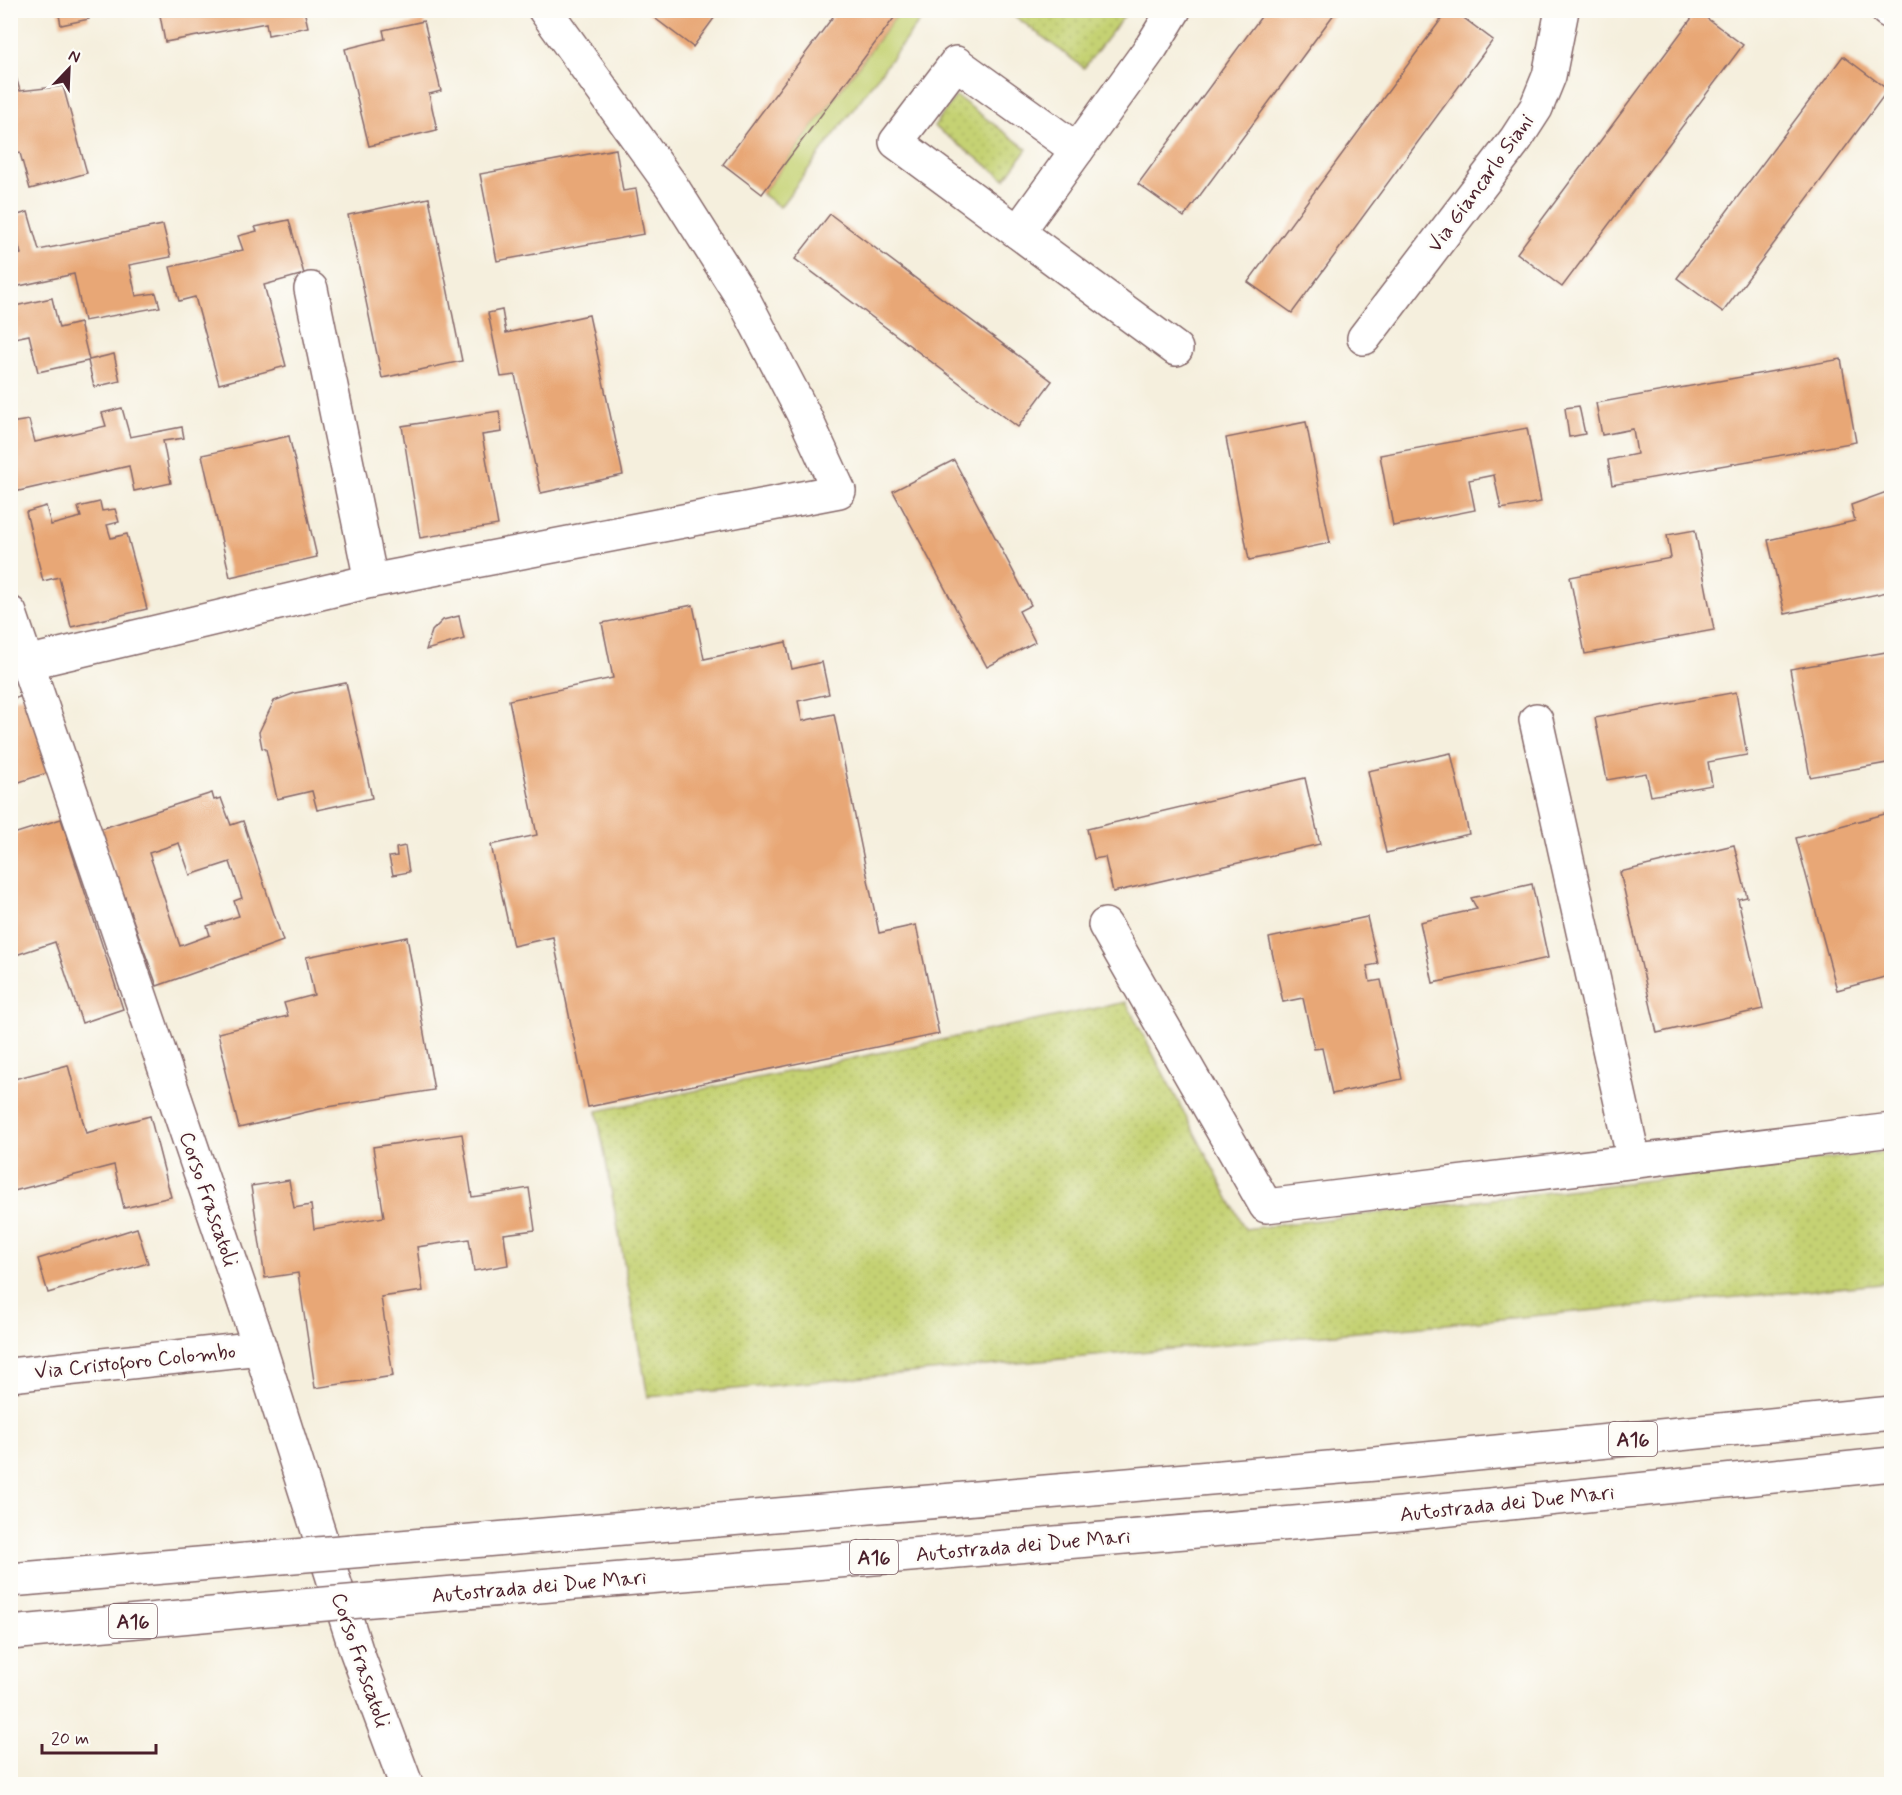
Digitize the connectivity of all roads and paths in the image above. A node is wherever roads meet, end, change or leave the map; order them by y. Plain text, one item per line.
1 (545, 10) edge
2 (1174, 10) edge
3 (1562, 10) edge
4 (1887, 10) edge
5 (1892, 14) edge
6 (1077, 150) junction
7 (1018, 232) junction
8 (311, 289) dead end
9 (1364, 338) dead end
10 (1176, 349) dead end
11 (371, 581) junction
12 (10, 613) edge
13 (26, 663) junction
14 (1536, 720) dead end
15 (1105, 925) dead end
16 (1892, 1130) edge
17 (1634, 1161) junction
18 (260, 1348) junction
19 (10, 1375) edge
20 (1892, 1413) edge
21 (1892, 1464) edge
22 (10, 1581) edge
23 (10, 1633) edge
24 (406, 1785) edge

1 - 11 main road
2 - 6 main road
3 - 9 main road, Via Giancarlo Siani
4 - 5 main road
6 - 7 main road
6 - 7 main road
7 - 10 main road
8 - 11 main road
11 - 13 main road
12 - 13 main road, Corso Frascatoli
13 - 18 main road, Corso Frascatoli
14 - 17 main road
15 - 17 main road
16 - 17 main road
18 - 19 main road, Via Cristoforo Colombo
18 - 24 main road, Corso Frascatoli
20 - 22 main road, A16, bridge
21 - 23 main road, Autostrada dei Due Mari / A16, bridge

